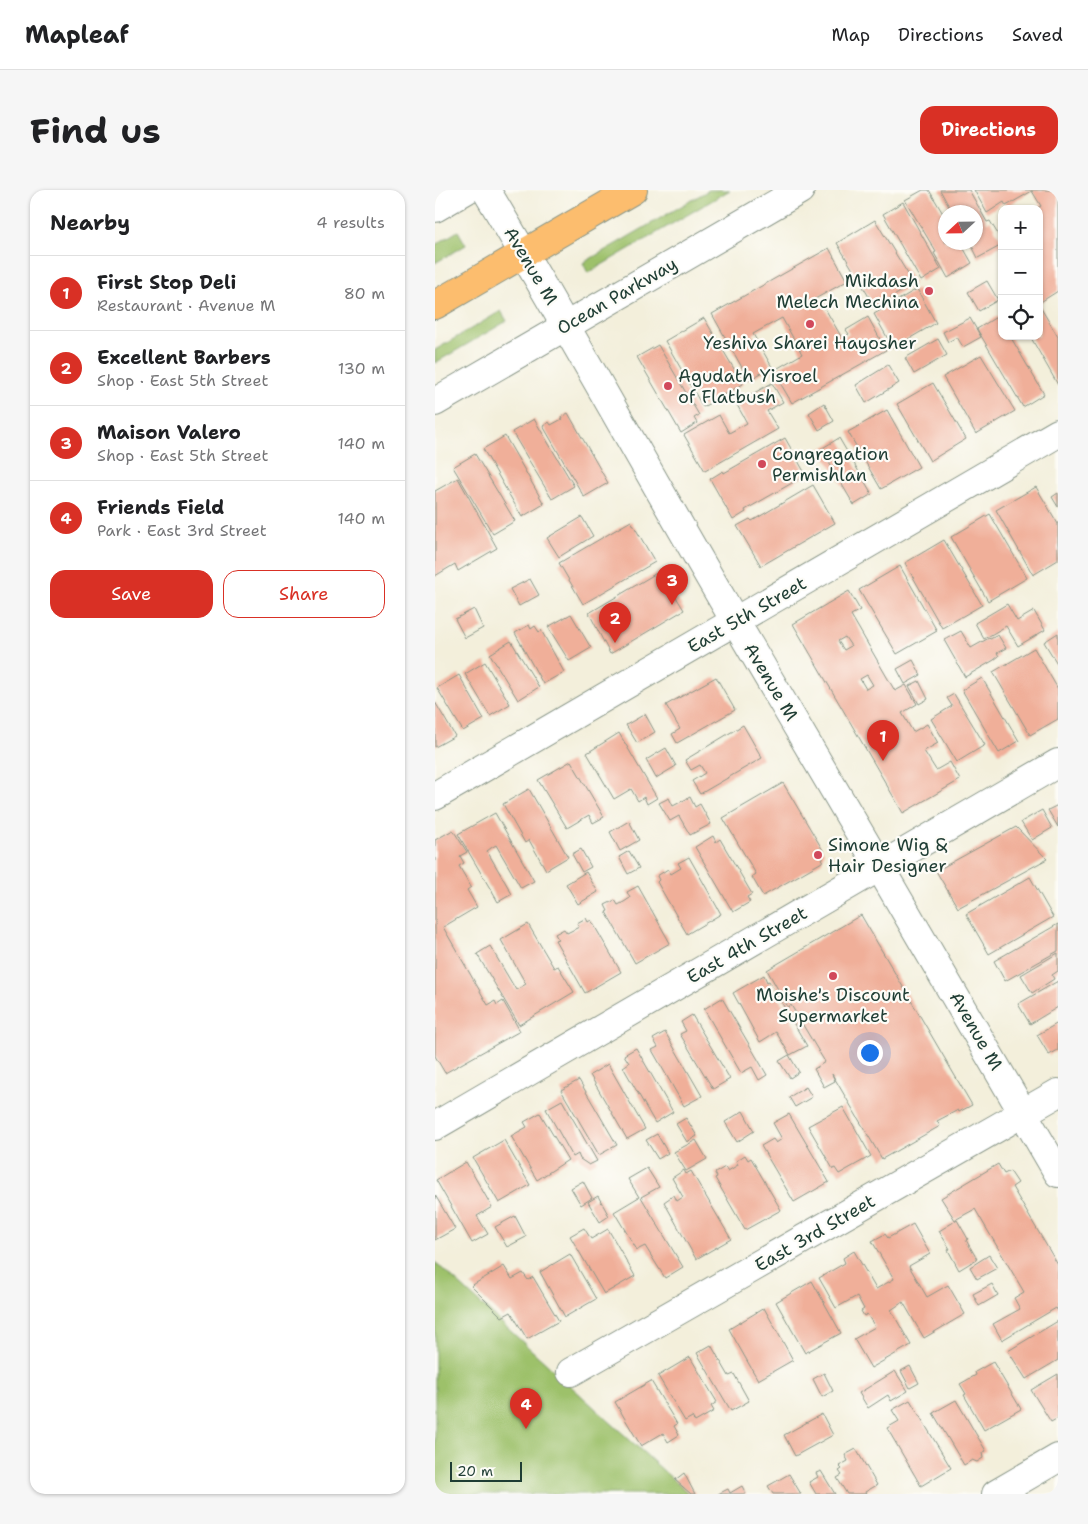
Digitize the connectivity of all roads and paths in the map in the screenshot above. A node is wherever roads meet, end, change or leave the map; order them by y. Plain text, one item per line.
1 (466, 190) edge
2 (486, 190) edge
3 (633, 190) edge
4 (800, 190) edge
5 (435, 208) edge
6 (523, 254) junction
7 (435, 305) edge
8 (566, 326) junction
9 (435, 402) edge
10 (1058, 433) edge
11 (735, 622) junction
12 (1058, 763) edge
13 (435, 796) edge
14 (880, 867) junction
15 (1058, 1093) edge
16 (1023, 1113) junction
17 (435, 1126) edge
18 (1058, 1173) edge
19 (571, 1372) dead end
20 (1058, 1458) edge
21 (996, 1494) edge

1 - 5 street
2 - 6 street, Avenue M
3 - 6 main road
4 - 8 street, Ocean Parkway
6 - 7 main road
6 - 8 street, Avenue M
8 - 9 street, Ocean Parkway
8 - 11 street, Avenue M
10 - 11 street, East 5th Street
11 - 13 street, East 5th Street
11 - 14 street, Avenue M
12 - 14 street, East 4th Street
14 - 16 street, Avenue M
14 - 17 street, East 4th Street
15 - 16 street, East 3rd Street
16 - 18 street, Avenue M
16 - 19 street, East 3rd Street
20 - 21 street

